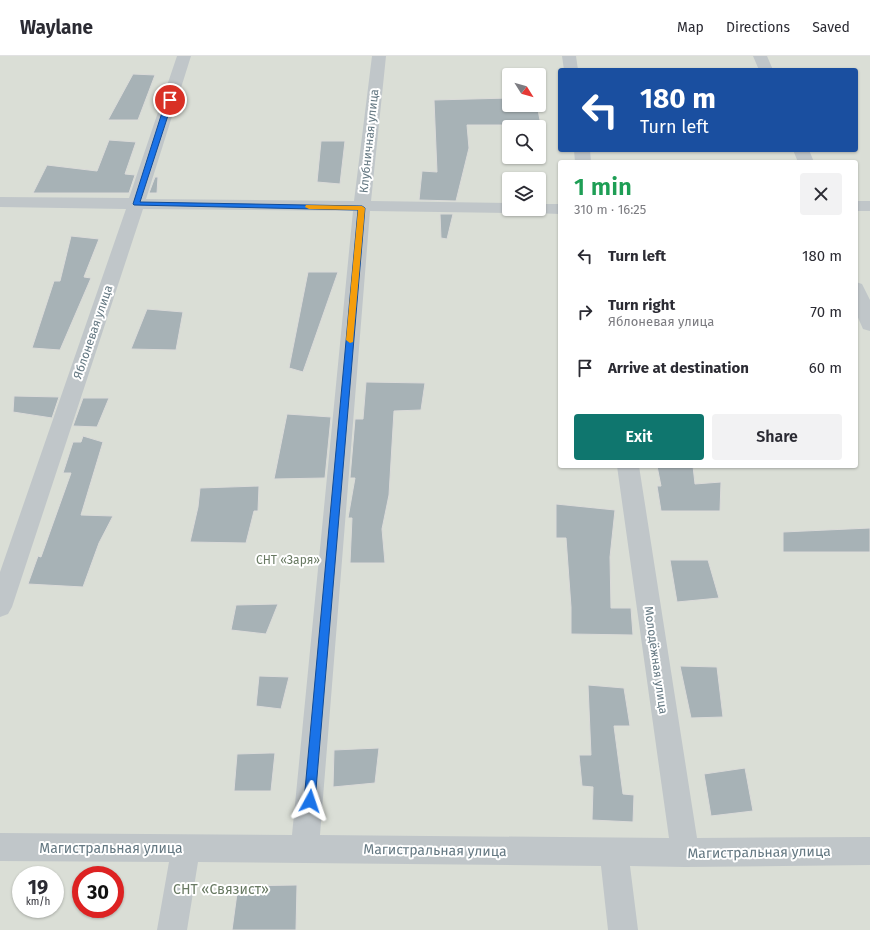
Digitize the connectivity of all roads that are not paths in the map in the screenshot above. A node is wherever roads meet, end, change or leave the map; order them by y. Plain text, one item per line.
1 (184, 56) edge
2 (378, 56) edge
3 (569, 56) edge
4 (760, 56) edge
5 (571, 68) edge
6 (765, 68) edge
7 (0, 202) edge
8 (136, 204) junction
9 (858, 206) edge
10 (870, 206) edge
11 (362, 208) junction
12 (502, 208) edge
13 (546, 208) edge
14 (558, 209) edge
15 (858, 293) edge
16 (870, 325) edge
17 (628, 468) edge
18 (0, 607) edge
19 (0, 848) edge
20 (186, 848) junction
21 (306, 848) junction
22 (870, 851) edge
23 (614, 852) junction
24 (685, 853) junction
25 (172, 930) edge
26 (623, 930) edge

1 - 8 street, Яблоневая улица
2 - 11 street, Клубничная улица
3 - 5 street
4 - 6 street
7 - 8 street
8 - 11 street
8 - 18 street, Яблоневая улица
9 - 10 street
11 - 12 street
11 - 21 street, Клубничная улица
13 - 14 street
15 - 16 street
17 - 24 street, Молодёжная улица
19 - 20 street, Магистральная улица
20 - 21 street, Магистральная улица
20 - 25 street
21 - 23 street, Магистральная улица
22 - 24 street, Магистральная улица
23 - 24 street, Магистральная улица
23 - 26 street

